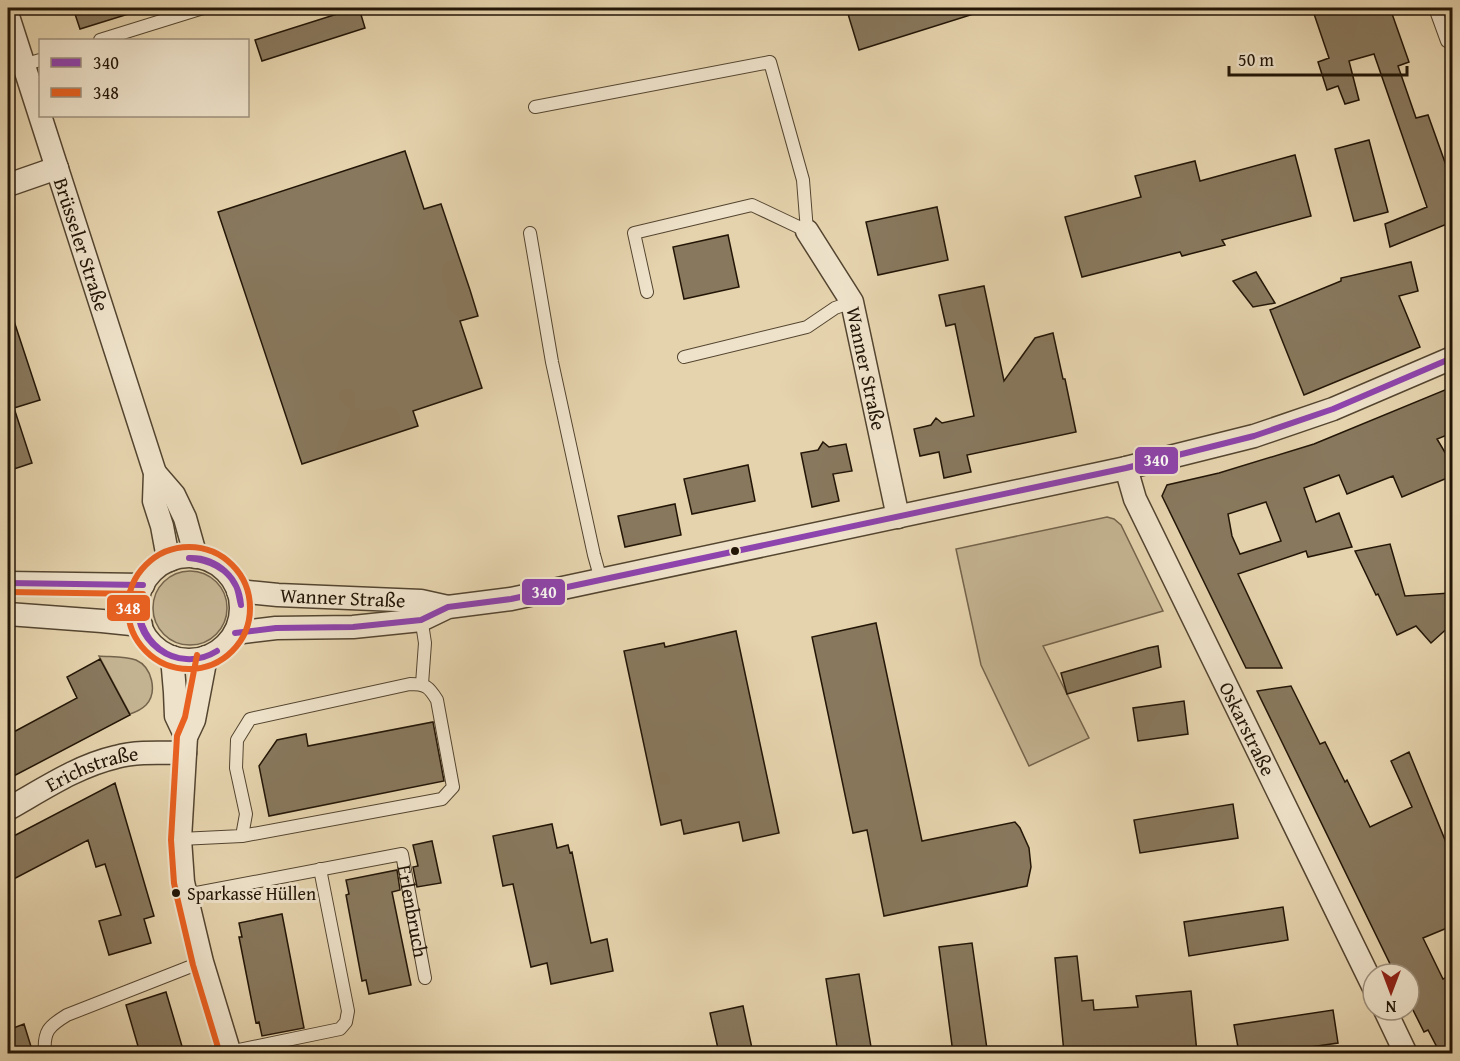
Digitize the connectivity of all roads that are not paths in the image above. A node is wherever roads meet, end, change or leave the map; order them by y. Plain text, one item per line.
1 (203, 8) edge
2 (1435, 8) edge
3 (8, 16) edge
4 (103, 39) edge
5 (1452, 44) edge
6 (32, 63) edge
7 (39, 92) edge
8 (534, 107) dead end
9 (45, 117) edge
10 (57, 168) junction
11 (8, 185) edge
12 (807, 231) junction
13 (530, 233) dead end
14 (647, 292) dead end
15 (852, 302) junction
16 (684, 357) dead end
17 (1452, 358) edge
18 (1126, 468) junction
19 (155, 473) junction
20 (898, 517) junction
21 (196, 556) junction
22 (171, 560) junction
23 (601, 580) junction
24 (8, 584) edge
25 (143, 585) junction
26 (238, 591) junction
27 (421, 611) junction
28 (8, 614) edge
29 (141, 625) junction
30 (235, 633) junction
31 (172, 657) junction
32 (206, 657) junction
33 (423, 684) junction
34 (185, 745) junction
35 (8, 809) edge
36 (242, 836) junction
37 (180, 839) junction
38 (320, 869) junction
39 (186, 895) junction
40 (202, 962) junction
41 (1361, 962) edge
42 (425, 978) dead end
43 (1391, 1022) edge
44 (229, 1052) edge
45 (45, 1053) edge
46 (1406, 1053) edge

1 - 4 lane
2 - 5 lane
3 - 6 street, Brüsseler Straße
6 - 7 street, Brüsseler Straße
8 - 12 lane
9 - 10 street, Brüsseler Straße
10 - 11 street
10 - 19 street, Brüsseler Straße
12 - 14 lane
12 - 15 street, Wanner Straße
13 - 23 lane
15 - 16 lane
15 - 20 street, Wanner Straße
17 - 18 street, Wanner Straße
18 - 20 street, Wanner Straße
18 - 41 street, Oskarstraße
19 - 21 street, Brüsseler Straße
19 - 22 street, Brüsseler Straße
20 - 23 street, Wanner Straße
21 - 22 street
21 - 26 street
22 - 25 street
23 - 27 street, Wanner Straße
24 - 25 street
25 - 29 street
26 - 27 street, Wanner Straße
26 - 30 street
27 - 30 street, Wanner Straße
27 - 33 lane
28 - 29 street
29 - 31 street
30 - 32 street
31 - 32 street
31 - 34 street
32 - 34 street
33 - 36 lane
33 - 36 lane
34 - 35 street, Erichstraße
34 - 37 street
36 - 37 lane
37 - 39 street
38 - 39 lane, Erlenbruch
38 - 42 lane, Erlenbruch
38 - 44 lane
39 - 40 street
40 - 44 street
40 - 45 lane
43 - 46 street

